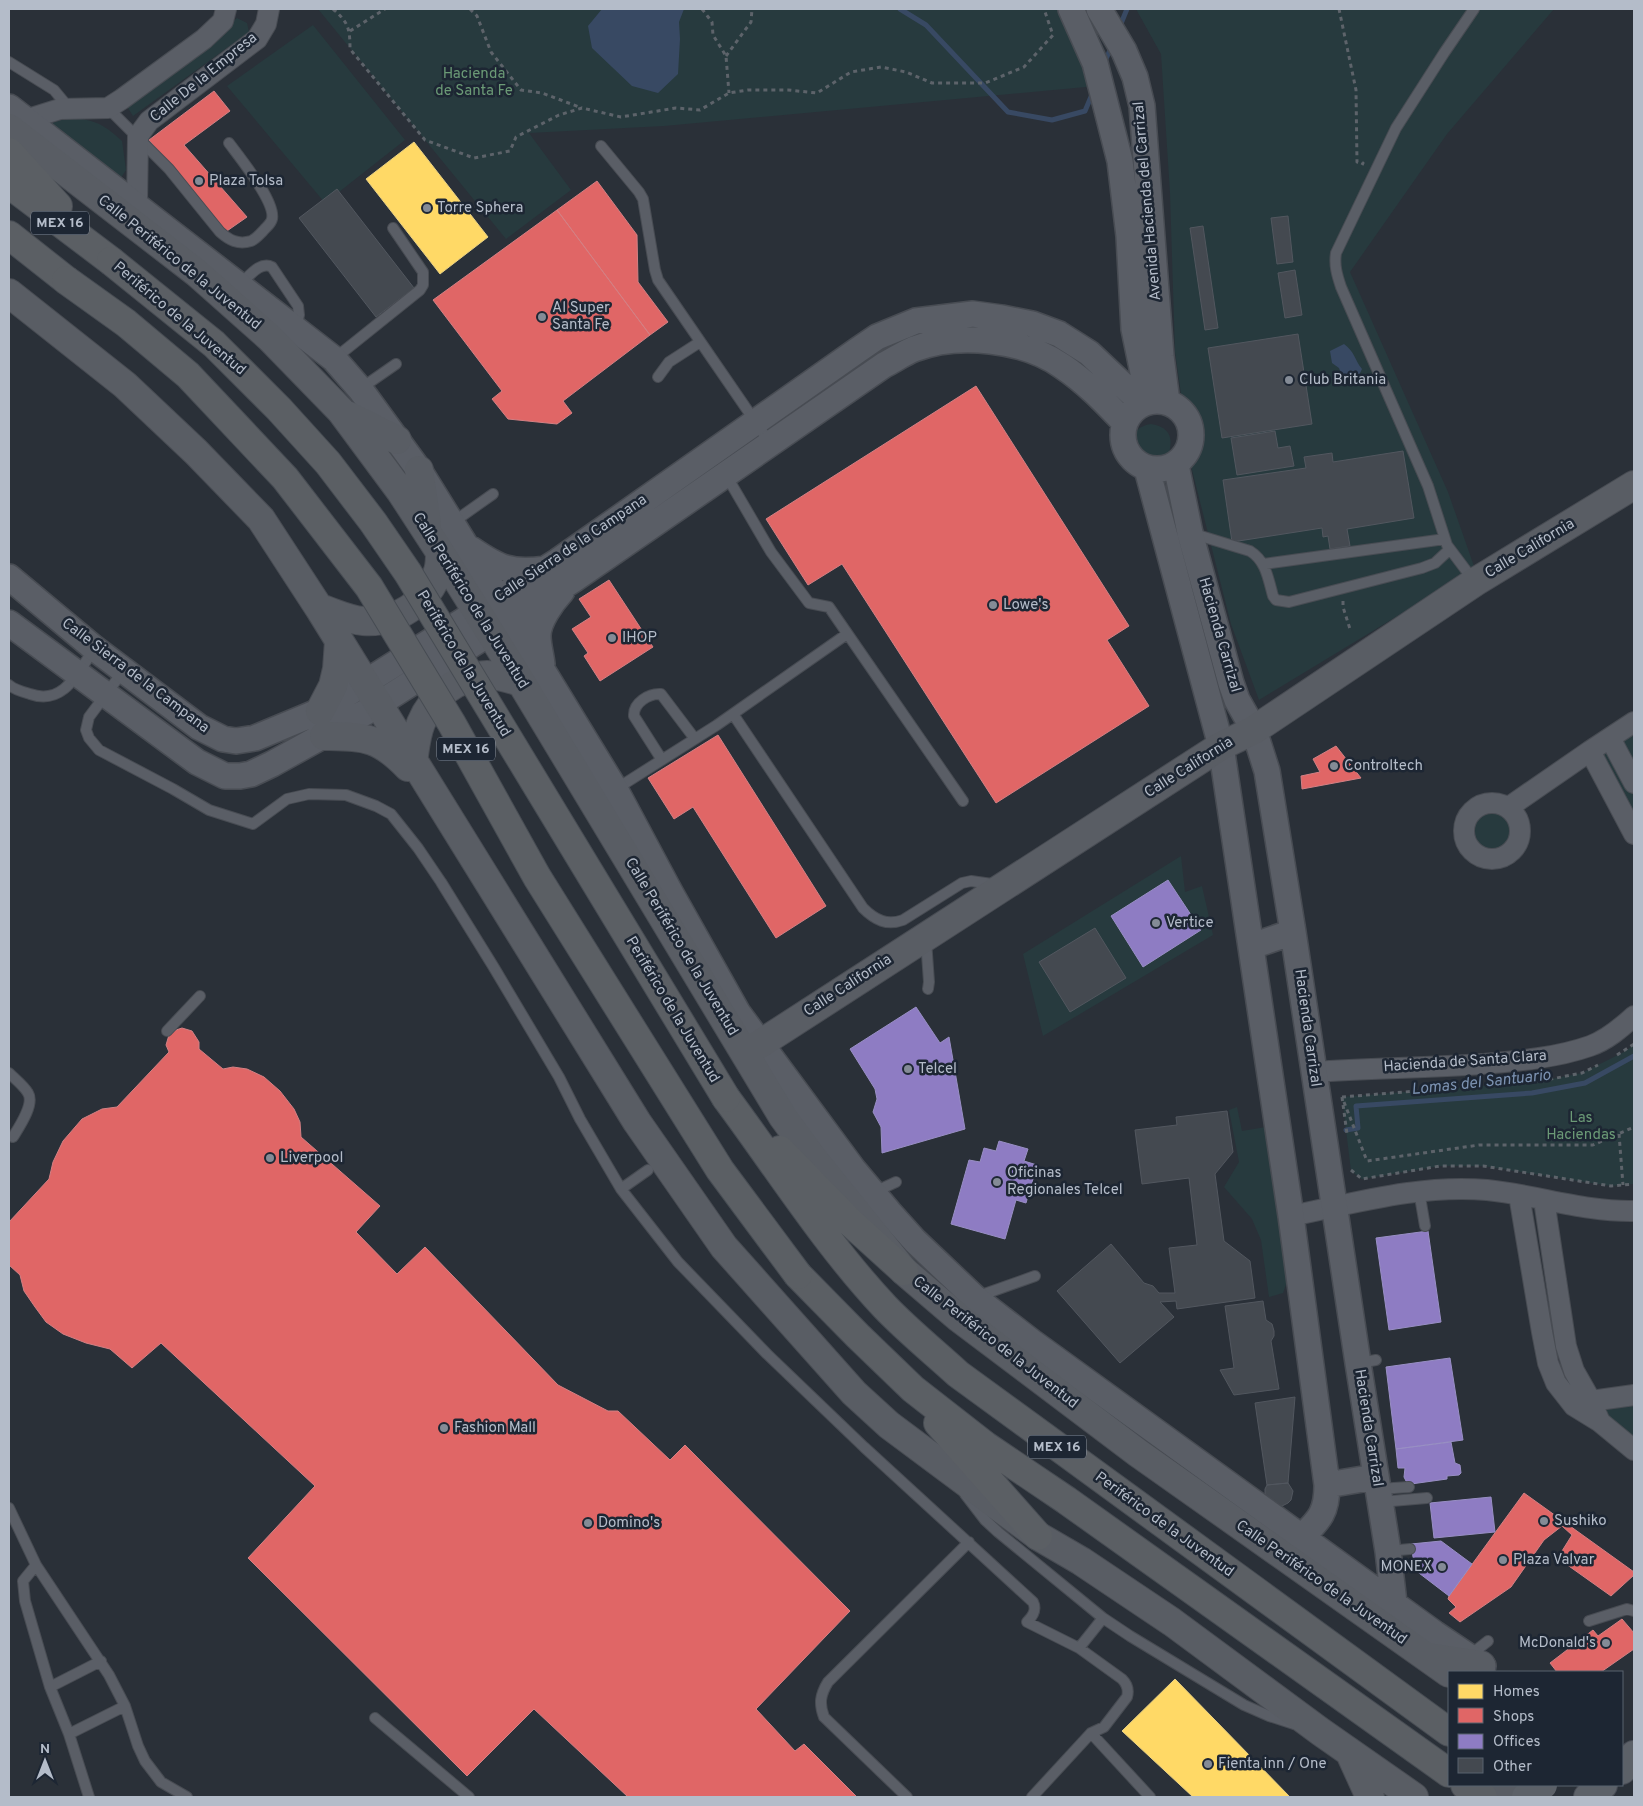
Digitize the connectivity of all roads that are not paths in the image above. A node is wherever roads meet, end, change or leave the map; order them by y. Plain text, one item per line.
1 (226, 9) edge
2 (269, 9) edge
3 (1474, 9) edge
4 (1101, 10) edge
5 (1076, 18) edge
6 (9, 62) edge
7 (1135, 77) junction
8 (1101, 88) junction
9 (69, 108) junction
10 (108, 108) junction
11 (14, 118) edge
12 (138, 136) junction
13 (229, 143) dead end
14 (601, 146) dead end
15 (9, 152) edge
16 (9, 184) edge
17 (137, 205) junction
18 (393, 228) dead end
19 (9, 235) edge
20 (9, 249) edge
21 (102, 254) junction
22 (58, 273) junction
23 (240, 285) junction
24 (9, 293) edge
25 (296, 329) junction
26 (1134, 329) junction
27 (700, 342) junction
28 (334, 358) junction
29 (1096, 358) junction
30 (396, 364) dead end
31 (820, 376) junction
32 (658, 377) dead end
33 (360, 389) junction
34 (837, 396) junction
35 (1153, 402) junction
36 (341, 412) junction
37 (755, 422) junction
38 (1125, 422) junction
39 (397, 440) junction
40 (770, 443) junction
41 (1176, 465) junction
42 (1148, 469) junction
43 (419, 470) joint
44 (726, 474) junction
45 (1634, 485) edge
46 (493, 494) dead end
47 (618, 518) junction
48 (1190, 532) junction
49 (446, 538) junction
50 (633, 538) junction
51 (1445, 539) junction
52 (1450, 550) junction
53 (1264, 564) junction
54 (545, 569) junction
55 (9, 577) edge
56 (573, 580) junction
57 (1475, 582) junction
58 (319, 608) junction
59 (494, 615) junction
60 (9, 623) edge
61 (847, 634) junction
62 (339, 641) junction
63 (94, 648) junction
64 (124, 670) junction
65 (76, 674) junction
66 (532, 677) junction
67 (9, 685) edge
68 (371, 694) junction
69 (105, 695) junction
70 (732, 714) junction
71 (1634, 722) edge
72 (322, 723) junction
73 (1254, 730) junction
74 (1610, 738) junction
75 (695, 739) junction
76 (1221, 746) junction
77 (1590, 751) junction
78 (662, 760) junction
79 (413, 762) junction
80 (1634, 783) edge
81 (430, 789) junction
82 (615, 789) junction
83 (963, 801) dead end
84 (1509, 807) dead end
85 (1634, 834) edge
86 (476, 864) junction
87 (1003, 886) junction
88 (1293, 932) junction
89 (925, 936) junction
90 (1252, 946) junction
91 (928, 989) dead end
92 (200, 996) dead end
93 (1634, 1016) edge
94 (167, 1031) dead end
95 (753, 1048) junction
96 (1314, 1072) junction
97 (9, 1073) edge
98 (729, 1103) junction
99 (13, 1137) dead end
100 (648, 1170) junction
101 (896, 1182) dead end
102 (621, 1189) junction
103 (1420, 1191) junction
104 (872, 1193) junction
105 (1519, 1195) junction
106 (1544, 1200) junction
107 (1334, 1207) junction
108 (1634, 1211) edge
109 (1291, 1216) junction
110 (1425, 1226) dead end
111 (904, 1271) junction
112 (1035, 1276) dead end
113 (975, 1298) junction
114 (834, 1372) junction
115 (913, 1389) junction
116 (1634, 1395) edge
117 (1582, 1403) junction
118 (1634, 1450) edge
119 (945, 1468) junction
120 (1327, 1485) junction
121 (1409, 1487) dead end
122 (1378, 1489) junction
123 (1427, 1498) dead end
124 (9, 1508) edge
125 (1038, 1536) junction
126 (1302, 1537) junction
127 (969, 1542) junction
128 (36, 1566) junction
129 (1394, 1603) junction
130 (1634, 1611) edge
131 (1103, 1618) junction
132 (1589, 1621) dead end
133 (1079, 1648) junction
134 (101, 1661) junction
135 (1475, 1661) edge
136 (50, 1686) junction
137 (125, 1706) junction
138 (375, 1718) dead end
139 (1448, 1731) edge
140 (1321, 1732) junction
141 (1091, 1733) junction
142 (69, 1734) junction
143 (1350, 1752) junction
144 (1634, 1754) edge
145 (1623, 1769) edge
146 (1623, 1771) edge
147 (1448, 1772) edge
148 (1634, 1779) edge
149 (1466, 1786) edge
150 (1508, 1786) edge
151 (1523, 1786) edge
152 (1542, 1786) edge
153 (90, 1797) edge
154 (187, 1797) edge
155 (469, 1797) edge
156 (907, 1797) edge
157 (1032, 1797) edge
158 (1150, 1797) edge
159 (1370, 1797) edge
160 (1414, 1797) edge
161 (1483, 1797) edge
162 (1494, 1797) edge
163 (1526, 1797) edge
164 (1539, 1797) edge

1 - 10 street, Calle De la Empresa
2 - 12 street, Calle De la Empresa
3 - 51 lane
4 - 5 street
4 - 7 street, Avenida Hacienda del Carrizal
5 - 8 street, Avenida Hacienda del Carrizal
6 - 9 lane
7 - 8 street
7 - 35 street, Avenida Hacienda del Carrizal
8 - 26 street, Avenida Hacienda del Carrizal
9 - 10 street
9 - 11 street
10 - 12 lane
11 - 17 street
11 - 36 main road, Calle Periférico de la Juventud
12 - 13 lane
12 - 17 street, Calle De la Empresa
14 - 27 lane
15 - 21 highway
16 - 21 highway, Periférico de la Juventud / MEX 16
17 - 23 street
18 - 28 lane
19 - 22 highway, MEX 16
20 - 22 highway
21 - 98 highway, Periférico de la Juventud / MEX 16, bridge
22 - 115 highway, MEX 16, bridge
23 - 25 street
23 - 25 lane
24 - 58 main road
25 - 28 street
26 - 29 street
26 - 35 street, Avenida Hacienda del Carrizal
27 - 32 lane
27 - 37 lane
28 - 33 street
29 - 31 street, Calle Sierra de la Campana
29 - 35 street, Calle Sierra de la Campana
30 - 33 lane
31 - 34 street
31 - 37 street, Calle Sierra de la Campana
33 - 39 street
34 - 38 street, Calle Sierra de la Campana
34 - 40 street, Calle Sierra de la Campana
35 - 38 street
35 - 41 street
36 - 39 main road
36 - 49 main road, Calle Periférico de la Juventud
37 - 40 lane
37 - 47 street, Calle Sierra de la Campana
38 - 42 street
39 - 43 street
40 - 44 street, Calle Sierra de la Campana
41 - 42 street
41 - 48 street, Hacienda Carrizal
42 - 76 street, Hacienda Carrizal
43 - 49 main road
44 - 50 street, Calle Sierra de la Campana
44 - 61 lane
45 - 57 main road, Calle California
46 - 49 lane
47 - 50 street
47 - 54 street, Calle Sierra de la Campana
48 - 53 lane
48 - 73 street, Hacienda Carrizal
49 - 54 street
49 - 58 main road
49 - 59 main road, Calle Periférico de la Juventud
50 - 56 street, Calle Sierra de la Campana
51 - 52 lane
51 - 53 lane
52 - 53 lane
52 - 57 lane
54 - 59 street, Calle Sierra de la Campana
55 - 63 street, Calle Sierra de la Campana
56 - 59 street, Calle Sierra de la Campana
56 - 66 street
57 - 73 main road, Calle California
58 - 62 main road
59 - 66 main road, Calle Periférico de la Juventud
59 - 68 street, Calle Sierra de la Campana
60 - 65 street, Calle Sierra de la Campana
61 - 70 lane
61 - 83 lane
62 - 68 main road
62 - 72 main road
63 - 64 street, Calle Sierra de la Campana
63 - 65 lane
64 - 69 lane
64 - 72 street, Calle Sierra de la Campana
65 - 67 lane
65 - 69 street, Calle Sierra de la Campana
66 - 79 main road
66 - 82 street
66 - 95 main road, Calle Periférico de la Juventud
68 - 72 street, Calle Sierra de la Campana
68 - 79 main road
69 - 72 street, Calle Sierra de la Campana
69 - 102 lane
70 - 75 lane
70 - 87 lane
71 - 74 street
72 - 81 main road
73 - 76 main road, Calle California
73 - 88 street, Hacienda Carrizal
74 - 77 street
74 - 80 street
75 - 78 lane
75 - 78 lane
76 - 87 main road, Calle California
76 - 90 street, Hacienda Carrizal
77 - 84 street
77 - 85 street
78 - 82 lane
79 - 81 main road
81 - 86 main road
82 - 95 street
86 - 100 main road
86 - 114 main road
87 - 89 main road, Calle California
88 - 90 street
88 - 96 street, Hacienda Carrizal
89 - 91 lane
89 - 95 main road, Calle California
90 - 109 street, Hacienda Carrizal
92 - 94 lane
93 - 96 street, Hacienda de Santa Clara
95 - 104 street
95 - 111 main road, Calle Periférico de la Juventud
96 - 107 street, Hacienda Carrizal
97 - 99 lane
98 - 111 highway
98 - 139 highway, Periférico de la Juventud / MEX 16
100 - 102 lane
100 - 114 main road
101 - 104 lane
102 - 127 lane
103 - 105 street
103 - 107 street
103 - 110 lane
104 - 113 street
105 - 106 street
105 - 117 street
106 - 108 street
106 - 117 street
107 - 109 street
107 - 122 street, Hacienda Carrizal
109 - 120 street, Hacienda Carrizal
111 - 135 main road, Calle Periférico de la Juventud
112 - 113 lane
113 - 126 street
114 - 119 main road
115 - 125 highway
115 - 147 highway, MEX 16
116 - 117 street
117 - 118 street
119 - 125 main road
119 - 131 lane
120 - 122 street
120 - 126 street, Hacienda Carrizal
121 - 122 lane
122 - 123 lane
122 - 129 street, Hacienda Carrizal
124 - 128 lane
125 - 140 main road
126 - 129 street
127 - 133 lane
127 - 156 lane
128 - 134 lane
128 - 136 lane
129 - 135 street
130 - 132 lane
131 - 133 lane
131 - 140 lane
133 - 141 lane
134 - 136 lane
134 - 137 lane
136 - 142 lane
137 - 142 lane
137 - 154 lane
138 - 155 lane
140 - 143 main road
141 - 157 lane
141 - 158 lane
142 - 153 lane
143 - 159 main road
143 - 160 main road
144 - 145 main road
146 - 148 street
149 - 161 highway
150 - 162 main road
151 - 164 highway
152 - 163 main road, bridge

